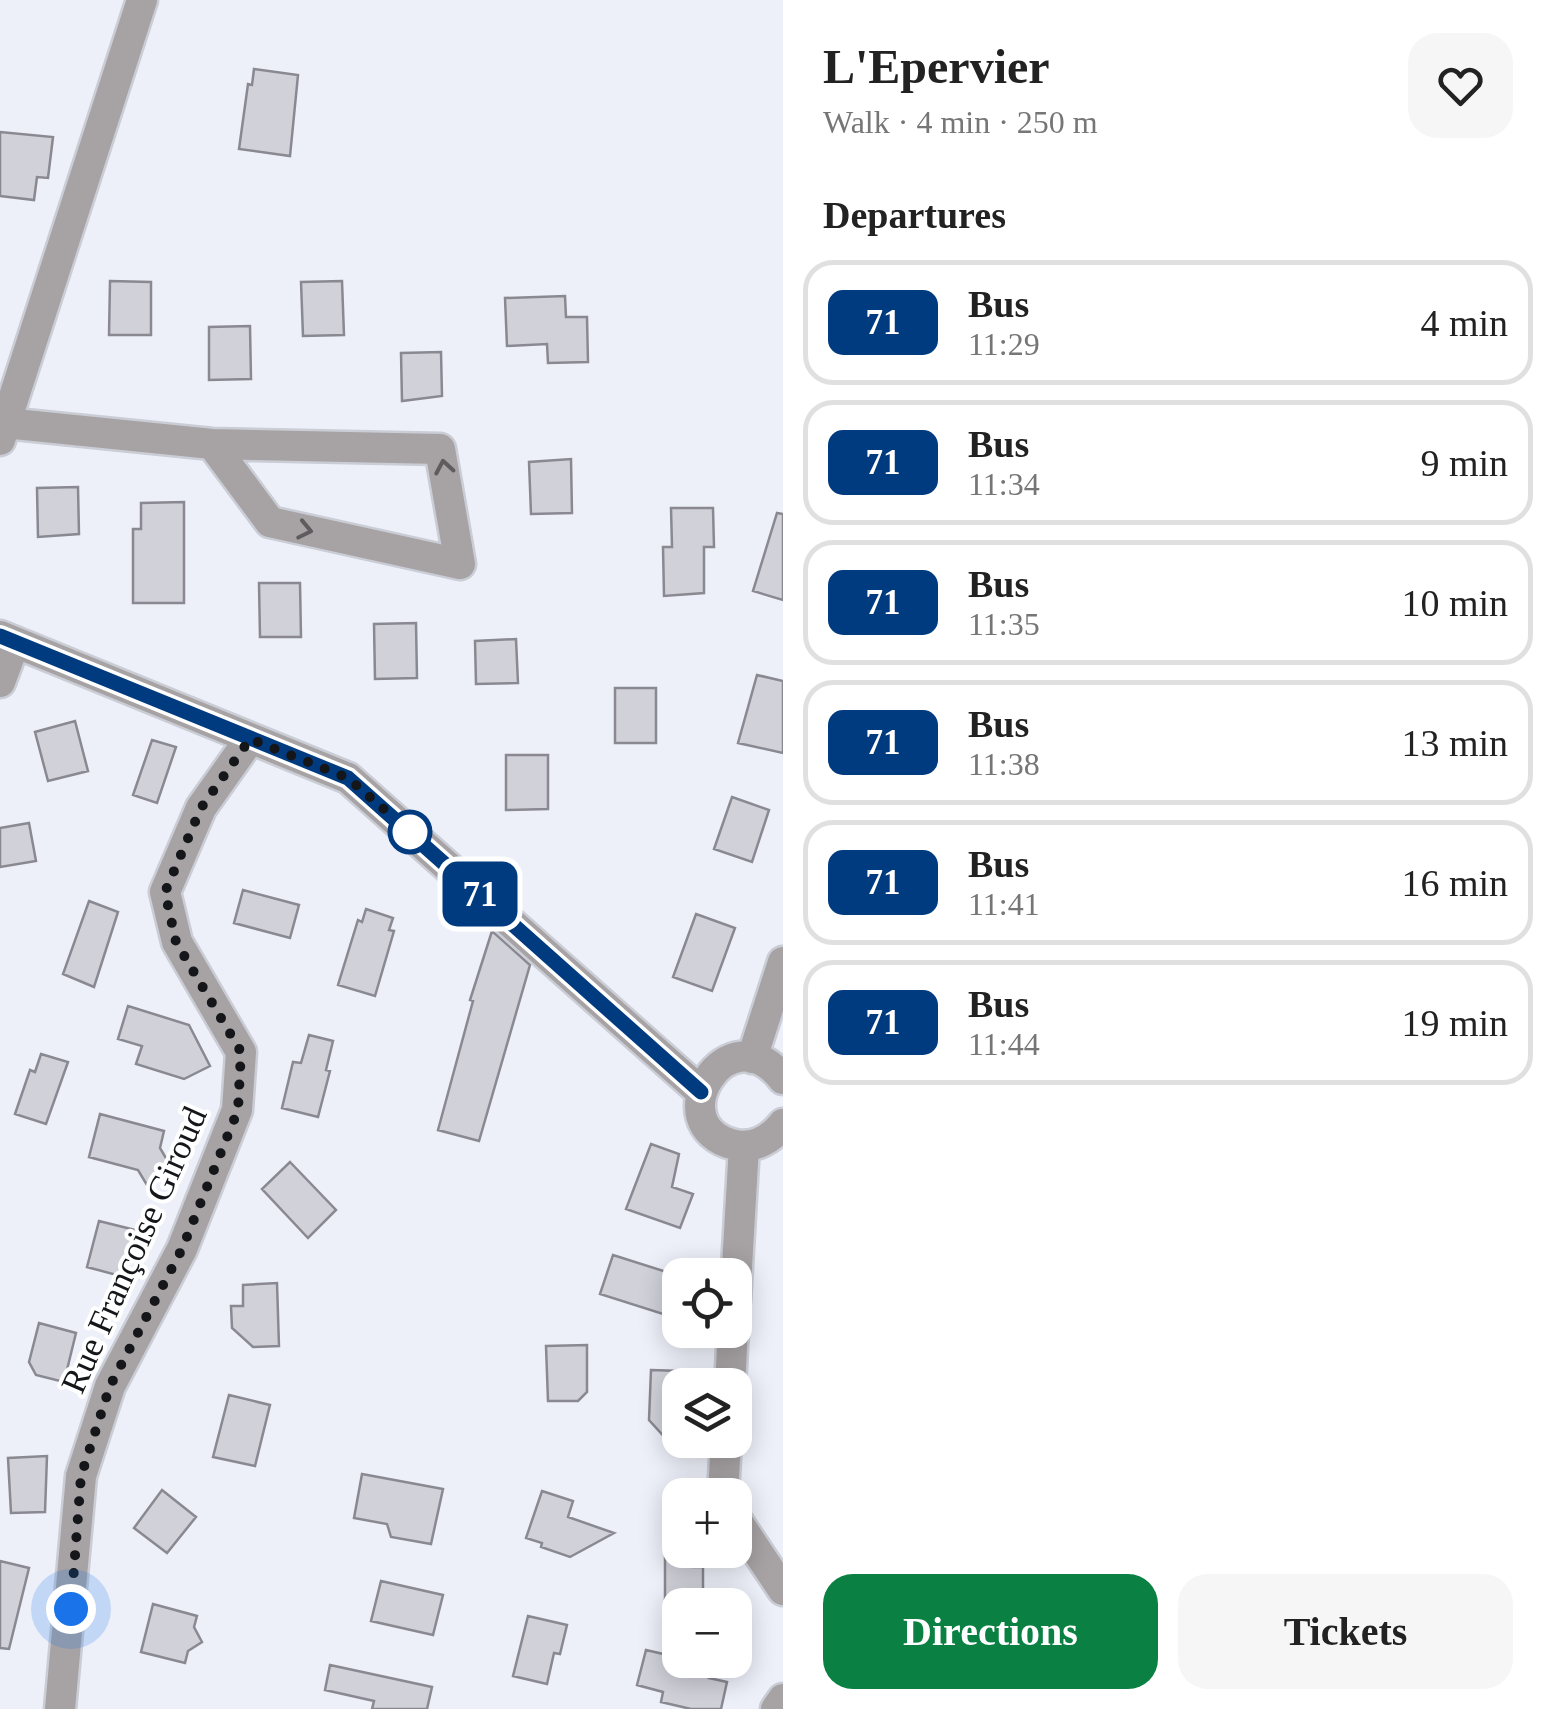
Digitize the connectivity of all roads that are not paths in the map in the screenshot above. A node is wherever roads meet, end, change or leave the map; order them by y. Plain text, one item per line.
1 (142, 0) edge
2 (3, 432) edge
3 (212, 444) junction
4 (7, 639) edge
5 (0, 682) edge
6 (250, 739) junction
7 (783, 962) edge
8 (752, 1058) junction
9 (783, 1079) edge
10 (706, 1082) junction
11 (783, 1124) edge
12 (744, 1146) junction
13 (737, 1258) edge
14 (752, 1544) edge
15 (783, 1590) edge
16 (783, 1699) edge
17 (60, 1709) edge
18 (776, 1709) edge

1 - 2 street
2 - 3 street
3 -> 3 street
4 - 5 street
4 - 6 street
6 - 10 street
6 - 17 street, Rue Françoise Giroud
7 - 8 street
8 - 9 street
8 - 10 street
10 - 12 street
11 - 12 street
12 - 13 street
14 - 15 street
16 - 18 street

